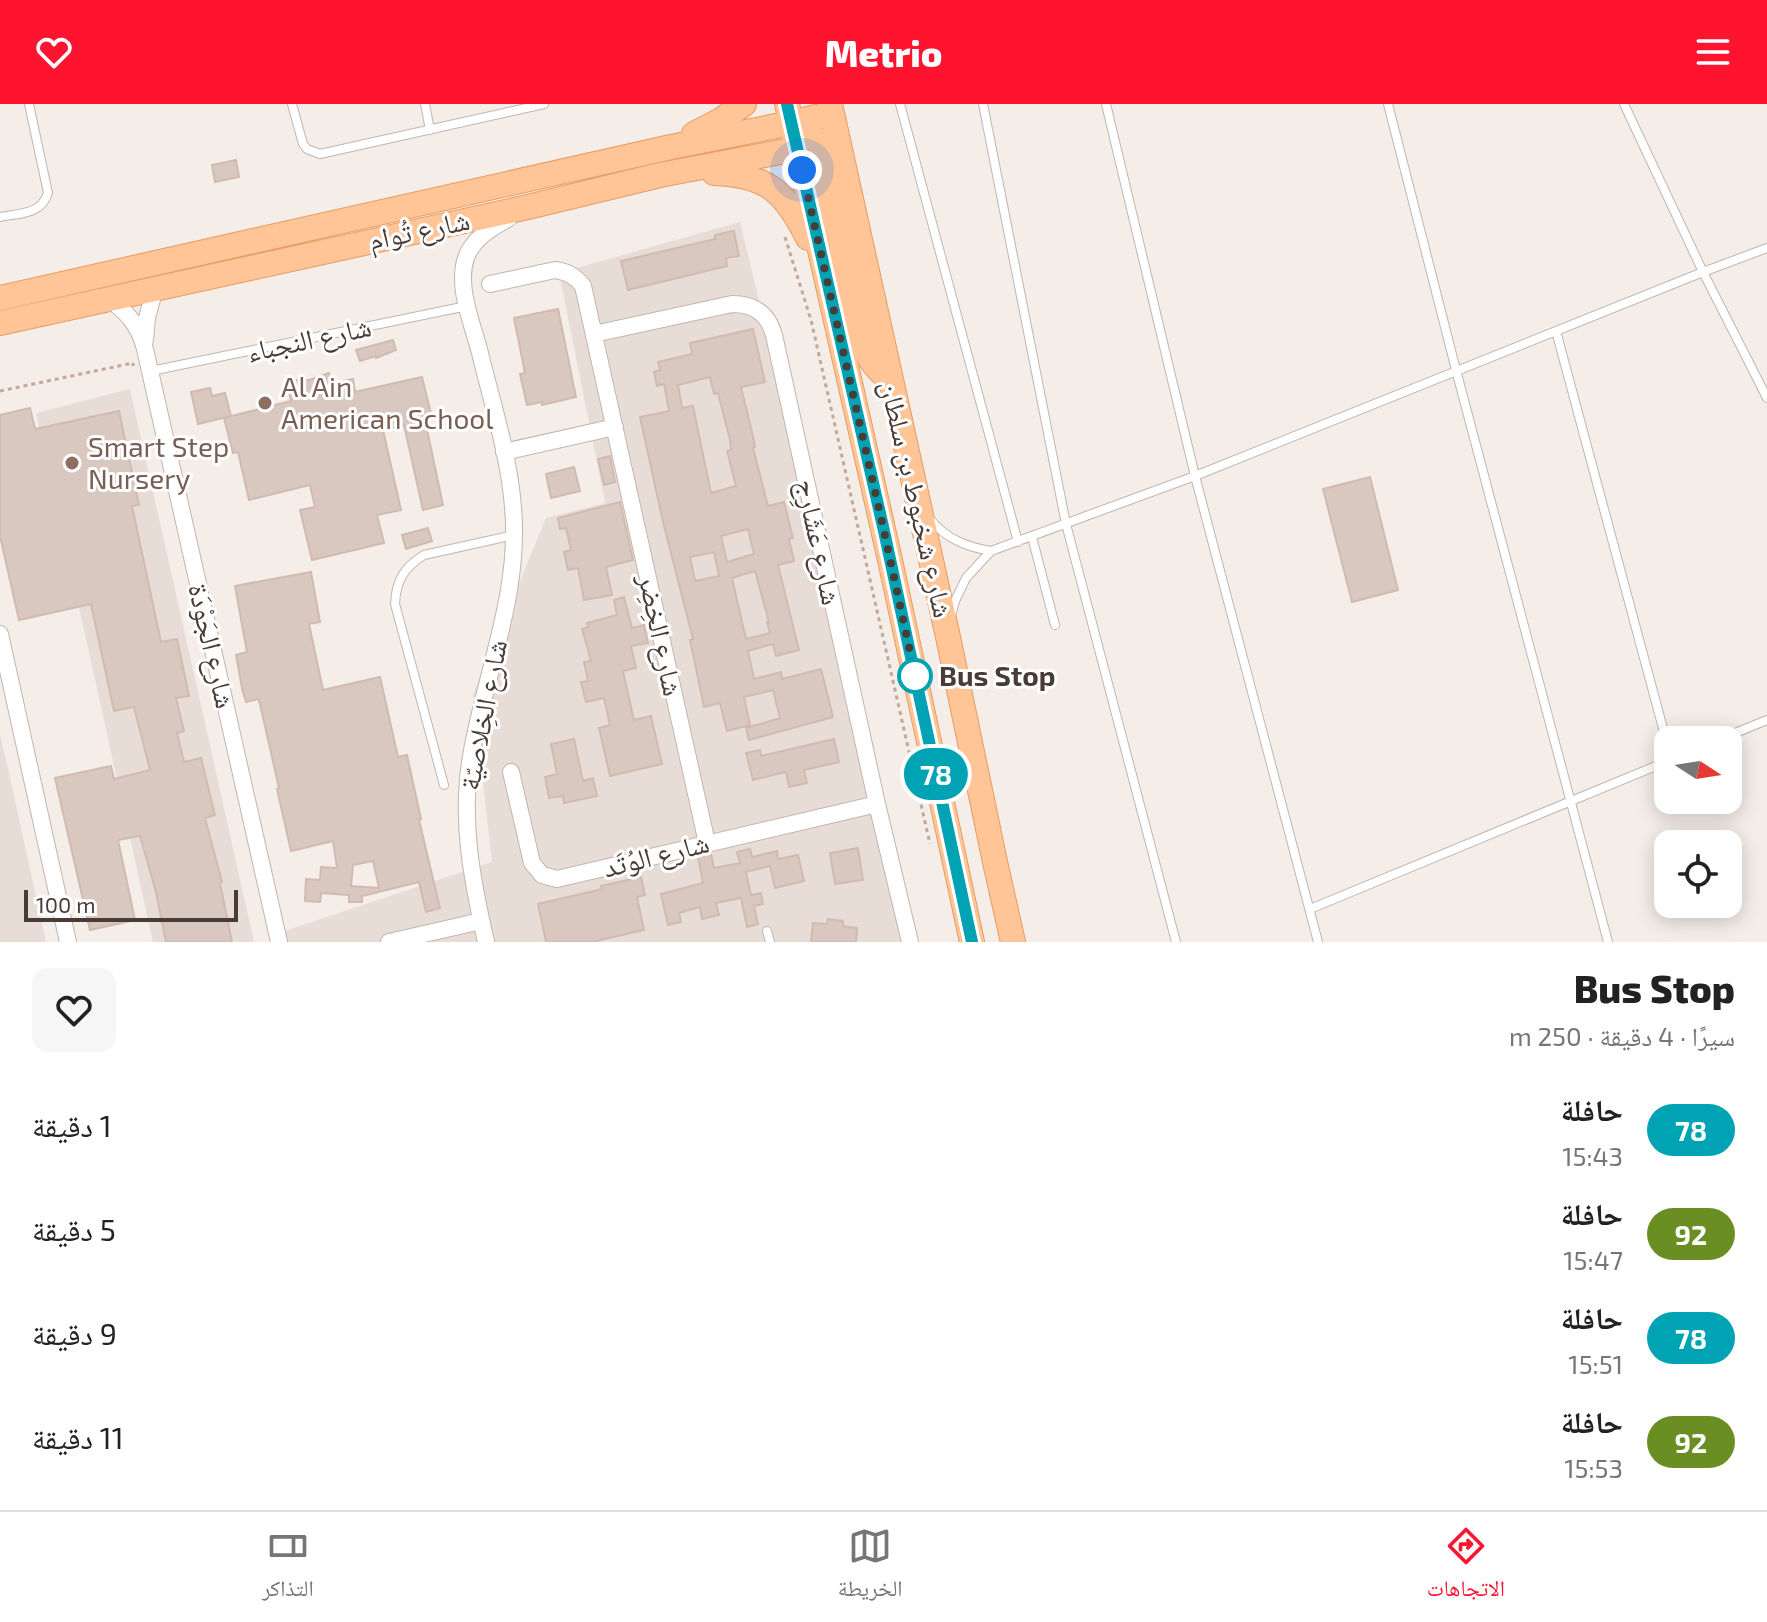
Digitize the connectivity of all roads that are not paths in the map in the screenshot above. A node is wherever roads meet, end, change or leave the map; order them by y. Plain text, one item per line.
1 (29, 104) edge
2 (292, 104) edge
3 (425, 104) edge
4 (544, 104) edge
5 (744, 104) edge
6 (900, 104) edge
7 (983, 104) edge
8 (1106, 104) edge
9 (1388, 104) edge
10 (1624, 104) edge
11 (809, 111) edge
12 (430, 130) junction
13 (737, 134) junction
14 (818, 144) junction
15 (671, 147) junction
16 (660, 175) junction
17 (528, 207) junction
18 (0, 217) edge
19 (1767, 248) edge
20 (825, 271) junction
21 (1703, 272) junction
22 (490, 284) dead end
23 (155, 288) junction
24 (0, 298) edge
25 (107, 298) junction
26 (468, 306) junction
27 (0, 323) edge
28 (1556, 331) junction
29 (594, 334) junction
30 (145, 349) junction
31 (1456, 370) junction
32 (151, 371) junction
33 (1767, 398) edge
34 (615, 427) junction
35 (504, 452) junction
36 (1195, 476) junction
37 (918, 504) junction
38 (1066, 524) junction
39 (515, 535) junction
40 (1032, 537) junction
41 (1018, 542) junction
42 (991, 551) junction
43 (1055, 625) dead end
44 (0, 634) edge
45 (948, 637) junction
46 (1767, 720) edge
47 (1662, 726) edge
48 (1742, 730) edge
49 (1654, 767) edge
50 (511, 772) dead end
51 (444, 785) dead end
52 (1570, 800) junction
53 (877, 804) junction
54 (707, 843) junction
55 (1310, 909) junction
56 (481, 921) junction
57 (767, 931) dead end
58 (68, 942) edge
59 (279, 942) edge
60 (389, 942) edge
61 (486, 942) edge
62 (770, 942) edge
63 (910, 942) edge
64 (972, 942) edge
65 (1013, 942) edge
66 (1176, 942) edge
67 (1318, 942) edge
68 (1608, 942) edge

1 - 18 lane
2 - 12 lane
3 - 12 lane
4 - 12 lane
5 - 15 main road
6 - 41 lane
7 - 38 lane
8 - 36 lane
9 - 31 lane
10 - 21 lane
11 - 13 main road, شارع تُوام
11 - 14 main road, شارع شخبوط بن سلطان
11 - 14 main road, شارع شخبوط بن سلطان
13 - 15 main road, شارع تُوام
13 - 16 main road
14 - 16 main road, شارع تُوام
14 - 20 main road, شارع شخبوط بن سلطان
14 - 37 main road, شارع شخبوط بن سلطان
15 - 24 main road, شارع تُوام
16 - 17 main road, شارع تُوام
16 - 20 main road
17 - 23 main road, شارع تُوام
17 - 26 street, شارع الخِلاصيّة
19 - 21 lane
20 - 64 main road, شارع شخبوط بن سلطان
21 - 28 lane
21 - 33 lane
22 - 29 street, شارع الخِضِر
23 - 25 main road, شارع تُوام
23 - 30 street, شارع الجَوْدَة
25 - 27 main road, شارع تُوام
25 - 30 street, شارع الجَوْدَة
26 - 32 lane, شارع النجباء
26 - 35 street, شارع الخِلاصيّة
28 - 31 lane
28 - 47 lane
29 - 34 street, شارع الخِضِر
29 - 53 street, شارع عَشَارِج
30 - 32 street, شارع الجَوْدَة
31 - 36 lane
31 - 52 lane
32 - 59 street, شارع الجَوْدَة
34 - 35 street
34 - 54 street, شارع الخِضِر
35 - 39 street, شارع الخِلاصيّة
36 - 38 lane
36 - 55 lane
37 - 42 lane
37 - 45 main road, شارع شخبوط بن سلطان
38 - 40 lane
38 - 66 lane
39 - 51 lane, شارع الخِلاصيّة
39 - 56 street, شارع الخِلاصيّة
40 - 41 lane
40 - 43 lane
41 - 42 lane
42 - 45 lane
44 - 58 street
45 - 65 main road, شارع شخبوط بن سلطان
46 - 48 lane
49 - 52 lane
50 - 54 street, شارع الوُتَد
52 - 55 lane
52 - 68 lane
53 - 54 street, شارع الوُتَد
53 - 63 street, شارع عَشَارِج
55 - 67 lane
56 - 60 street
56 - 61 street, شارع الخِلاصيّة
57 - 62 lane

